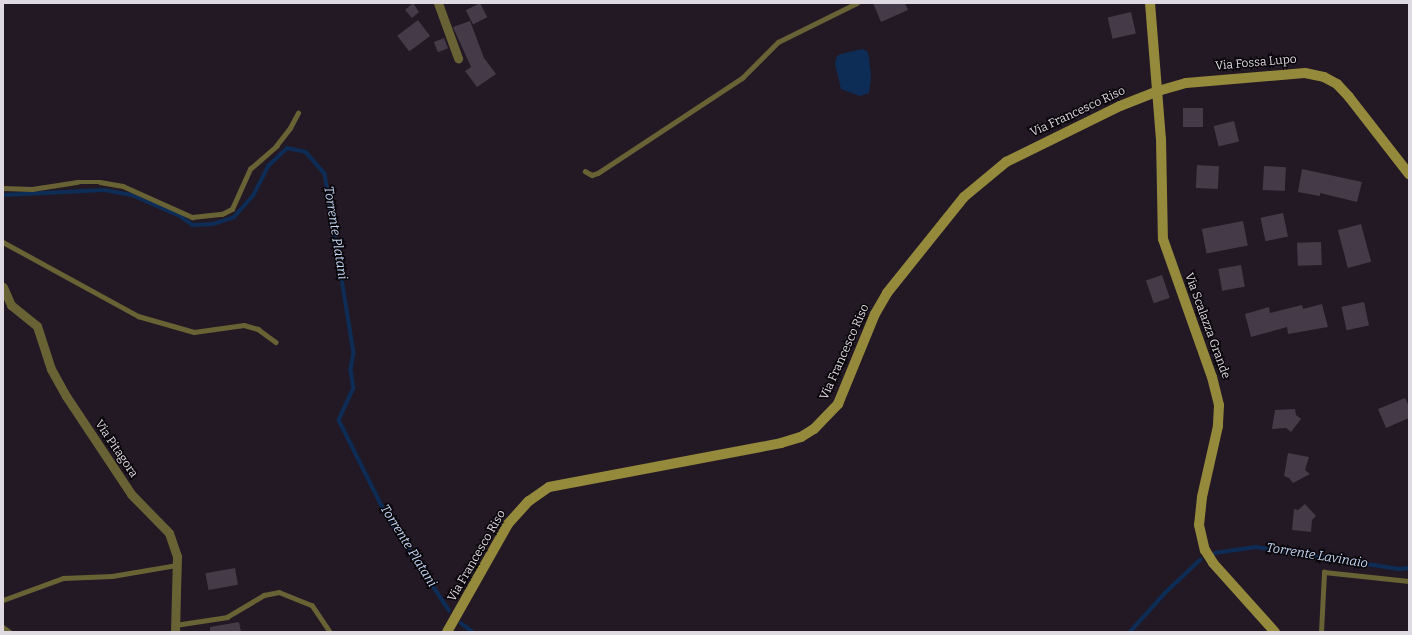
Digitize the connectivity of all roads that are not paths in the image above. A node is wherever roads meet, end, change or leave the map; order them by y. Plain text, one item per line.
1 (438, 3) edge
2 (857, 3) edge
3 (1150, 3) edge
4 (458, 58) dead end
5 (1158, 91) junction
6 (298, 113) dead end
7 (585, 172) dead end
8 (1409, 174) edge
9 (3, 188) edge
10 (3, 242) edge
11 (3, 287) edge
12 (276, 342) dead end
13 (177, 564) junction
14 (1409, 581) edge
15 (3, 600) edge
16 (3, 627) edge
17 (175, 628) edge
18 (10, 632) edge
19 (330, 632) edge
20 (447, 632) edge
21 (1275, 632) edge
22 (1321, 632) edge

1 - 4 street
2 - 7 lane
3 - 5 street, Via Scalazza Grande
5 - 8 street, Via Fossa Lupo
5 - 20 street, Via Francesco Riso
5 - 21 street, Via Scalazza Grande
6 - 9 lane
10 - 12 lane
11 - 13 street, Via Pitagora
13 - 15 lane
13 - 17 street, Via Pitagora
14 - 22 lane
16 - 18 lane
17 - 19 lane

